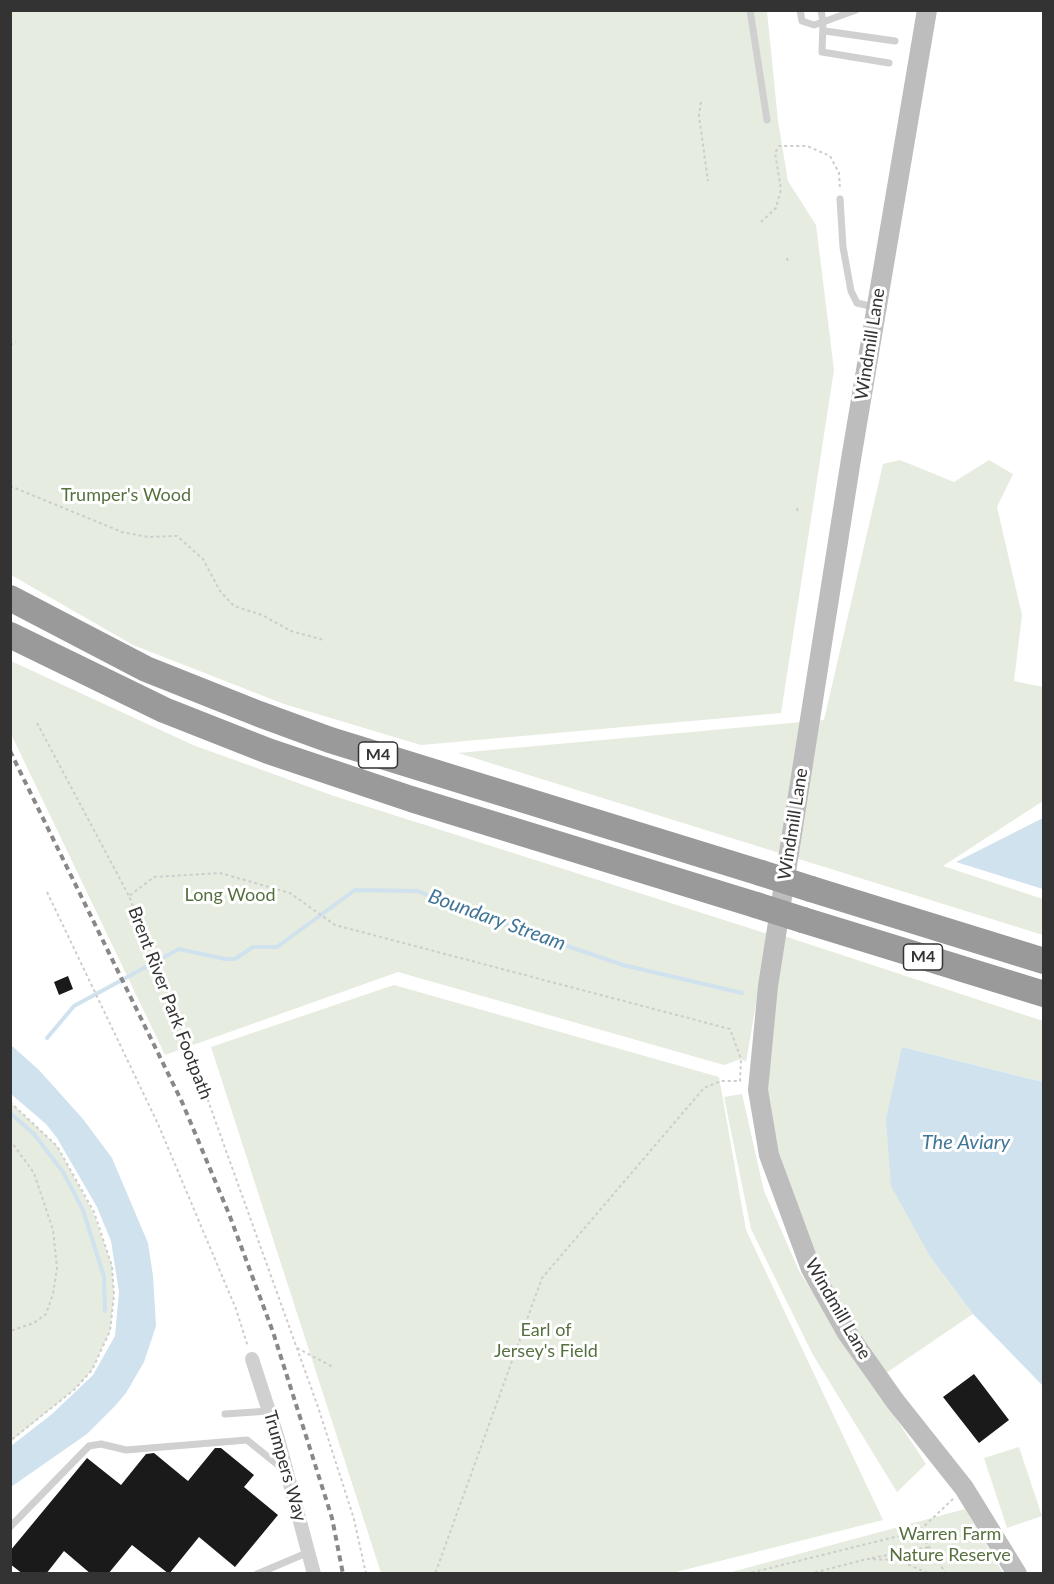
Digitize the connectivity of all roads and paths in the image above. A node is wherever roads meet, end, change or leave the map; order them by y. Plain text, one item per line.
1 (750, 10) edge
2 (800, 10) edge
3 (821, 10) edge
4 (856, 10) edge
5 (927, 10) edge
6 (823, 22) junction
7 (825, 31) junction
8 (895, 41) dead end
9 (889, 63) dead end
10 (700, 102) dead end
11 (767, 120) dead end
12 (708, 182) dead end
13 (840, 199) joint
14 (760, 222) dead end
15 (787, 258) dead end
16 (788, 264) dead end
17 (876, 308) junction
18 (16, 342) dead end
19 (10, 345) edge
20 (10, 486) edge
21 (797, 508) dead end
22 (798, 513) dead end
23 (10, 598) edge
24 (10, 635) edge
25 (324, 640) dead end
26 (37, 723) dead end
27 (47, 892) dead end
28 (129, 896) junction
29 (1044, 961) edge
30 (1044, 994) edge
31 (10, 1102) edge
32 (10, 1140) edge
33 (10, 1331) edge
34 (297, 1348) junction
35 (252, 1359) joint
36 (333, 1367) dead end
37 (269, 1411) junction
38 (225, 1414) dead end
39 (10, 1441) edge
40 (287, 1472) junction
41 (964, 1488) junction
42 (10, 1527) edge
43 (919, 1531) junction
44 (929, 1547) junction
45 (309, 1552) junction
46 (867, 1559) junction
47 (257, 1574) edge
48 (314, 1574) edge
49 (366, 1574) edge
50 (435, 1574) edge
51 (746, 1574) edge
52 (809, 1574) edge
53 (930, 1574) edge
54 (946, 1574) edge
55 (1017, 1574) edge

1 - 11 lane
2 - 6 lane
3 - 6 lane
4 - 6 lane
5 - 17 main road, Windmill Lane
6 - 7 lane
7 - 8 lane
7 - 9 lane
10 - 12 path
13 - 14 path
13 - 17 lane
15 - 16 path
17 - 41 main road, Windmill Lane
18 - 19 path
20 - 25 path
21 - 22 path
23 - 29 highway, M4, bridge
24 - 30 highway, M4, bridge
26 - 28 path
27 - 35 path
28 - 34 path, Brent River Park Footpath
28 - 50 path, Brent River Park Footpath
31 - 39 path
32 - 33 path
34 - 36 path
34 - 49 path, Brent River Park Footpath
35 - 37 street, Trumpers Way
37 - 38 lane
37 - 40 street, Trumpers Way
40 - 42 lane
40 - 45 street, Trumpers Way
41 - 43 path
41 - 55 main road, Windmill Lane
43 - 44 path
43 - 51 path
44 - 46 path
44 - 54 path
45 - 47 lane
45 - 48 street, Trumpers Way
46 - 52 path
46 - 53 path

